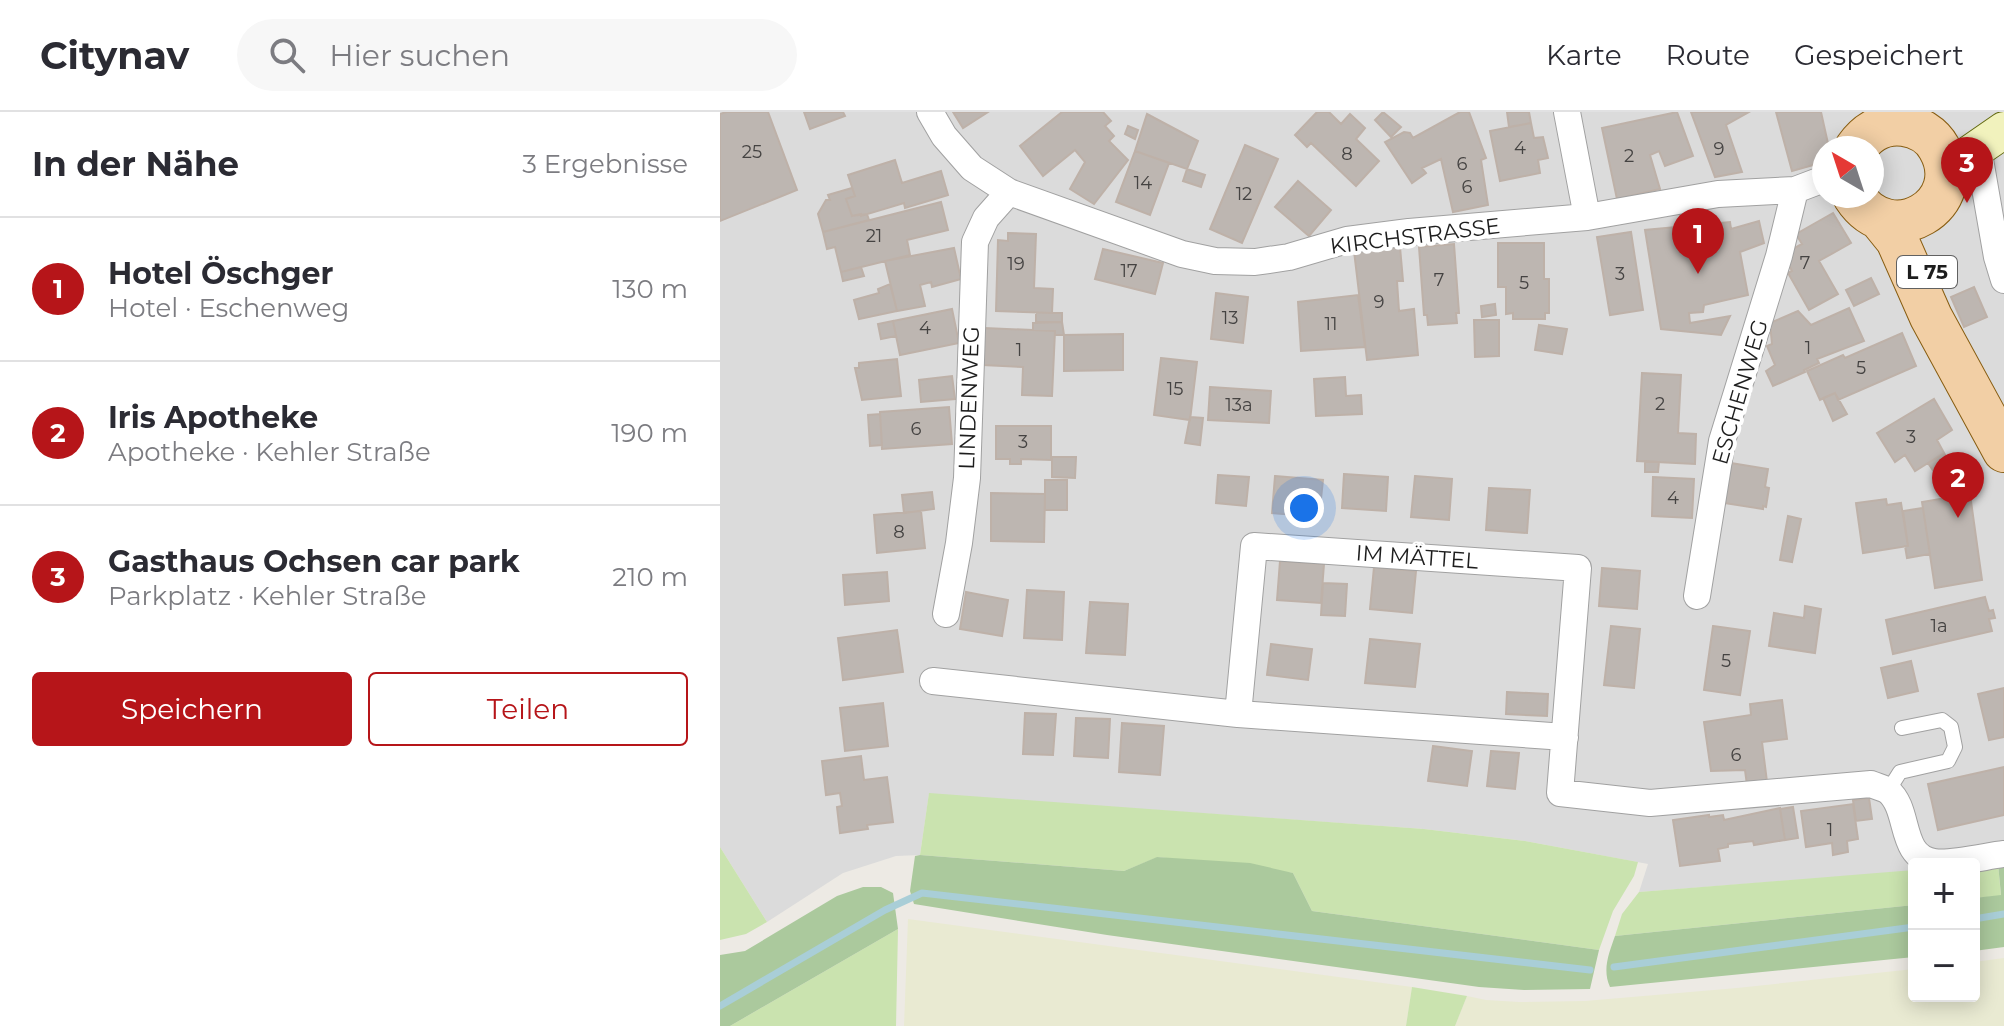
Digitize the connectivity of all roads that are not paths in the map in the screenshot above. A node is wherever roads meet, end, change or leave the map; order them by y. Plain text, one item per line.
1 (930, 112) edge
2 (1567, 112) edge
3 (1856, 112) edge
4 (2004, 123) edge
5 (1911, 124) edge
6 (1856, 136) edge
7 (1868, 136) edge
8 (1991, 139) edge
9 (1811, 188) edge
10 (1009, 192) junction
11 (1940, 194) junction
12 (1866, 208) edge
13 (1874, 208) edge
14 (1587, 217) junction
15 (2004, 280) edge
16 (1944, 339) junction
17 (2004, 451) edge
18 (1697, 596) dead end
19 (946, 614) dead end
20 (933, 681) dead end
21 (1238, 714) junction
22 (1902, 728) dead end
23 (1565, 737) junction
24 (1888, 791) junction
25 (2004, 854) edge

1 - 10 street, KIRCHSTRASSE
2 - 14 street
3 - 6 main road
4 - 5 main road
5 - 7 main road
5 - 11 main road, L 75
8 - 11 main road
8 - 15 street
9 - 14 street, KIRCHSTRASSE
9 - 18 street, ESCHENWEG
10 - 14 street, KIRCHSTRASSE
10 - 19 street, LINDENWEG
11 - 13 main road, L 75
11 - 16 main road, L 75
12 - 16 main road, L 75
16 - 17 main road, L 75
20 - 21 street
21 - 23 street
21 - 23 street, IM MÄTTEL
22 - 24 lane
23 - 24 street, IM MÄTTEL
24 - 25 street

